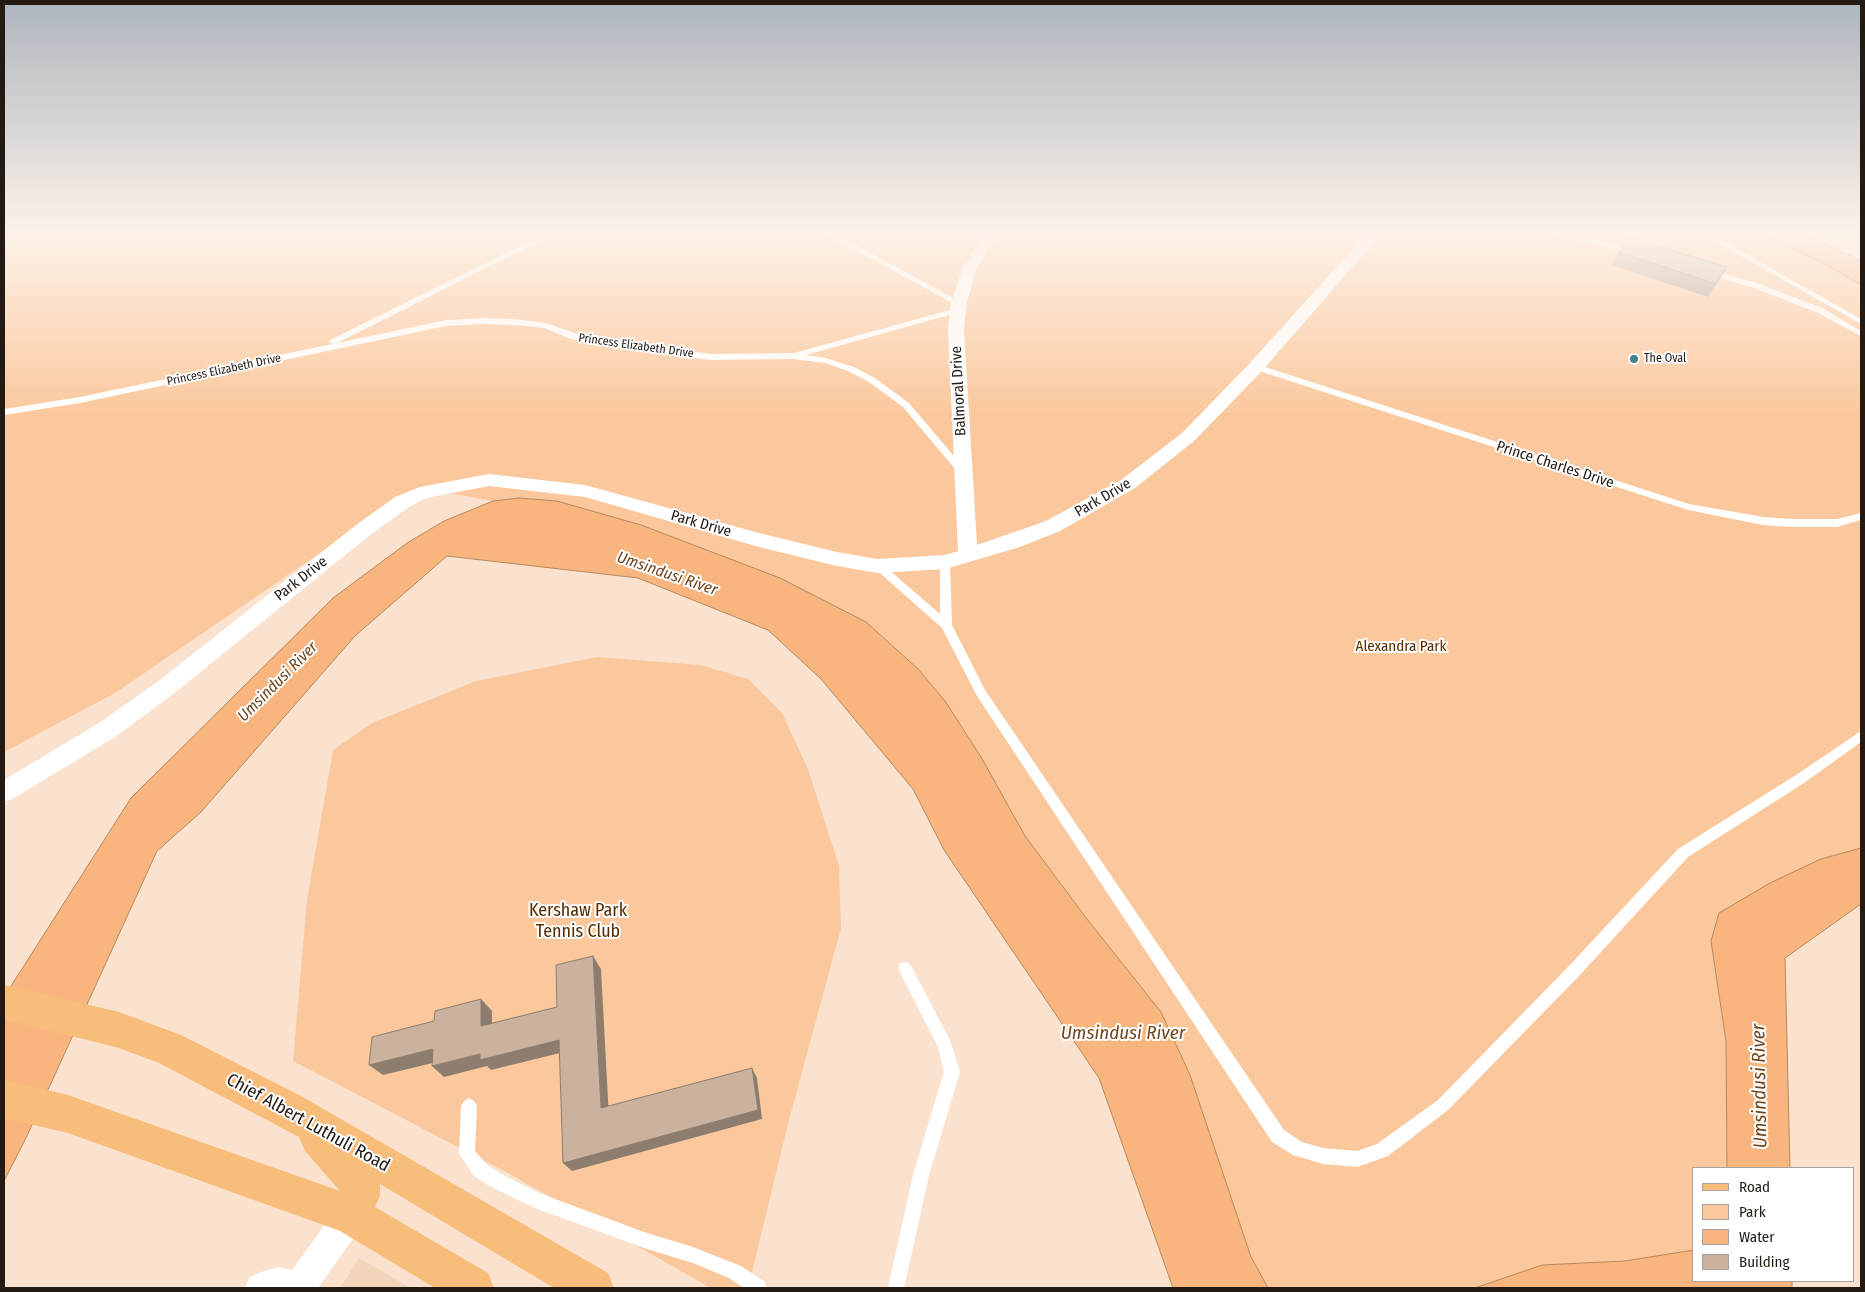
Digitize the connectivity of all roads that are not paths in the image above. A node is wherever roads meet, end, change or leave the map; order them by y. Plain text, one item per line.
1 (429, 294) edge
2 (936, 294) edge
3 (962, 294) edge
4 (1321, 294) edge
5 (1778, 294) edge
6 (1812, 294) edge
7 (958, 307) junction
8 (1861, 322) edge
9 (1861, 334) edge
10 (318, 350) junction
11 (793, 356) junction
12 (1256, 367) junction
13 (4, 412) edge
14 (964, 475) junction
15 (1861, 517) edge
16 (968, 556) junction
17 (944, 562) junction
18 (877, 566) junction
19 (946, 625) junction
20 (1861, 736) edge
21 (4, 792) edge
22 (905, 969) dead end
23 (4, 1002) edge
24 (4, 1099) edge
25 (469, 1106) dead end
26 (288, 1109) junction
27 (351, 1215) junction
28 (261, 1288) edge
29 (299, 1288) edge
30 (470, 1288) edge
31 (593, 1288) edge
32 (759, 1288) edge
33 (896, 1288) edge

1 - 10 lane
2 - 7 lane
3 - 7 street, Balmoral Drive
4 - 12 street, Park Drive
5 - 9 lane
6 - 8 lane
7 - 11 lane
7 - 14 street, Balmoral Drive
10 - 11 lane, Princess Elizabeth Drive
10 - 13 lane, Princess Elizabeth Drive
11 - 14 lane, Princess Elizabeth Drive
12 - 15 lane, Prince Charles Drive
12 - 16 street, Park Drive
14 - 16 street, Balmoral Drive
16 - 17 street, Park Drive
17 - 18 street, Park Drive
17 - 19 lane
18 - 19 lane
18 - 21 street, Park Drive
19 - 20 lane
22 - 33 lane
23 - 26 main road, Chief Albert Luthuli Road
24 - 27 main road
25 - 32 lane
26 - 27 main road
26 - 31 main road, Chief Albert Luthuli Road
27 - 29 street
27 - 30 main road
28 - 29 street

